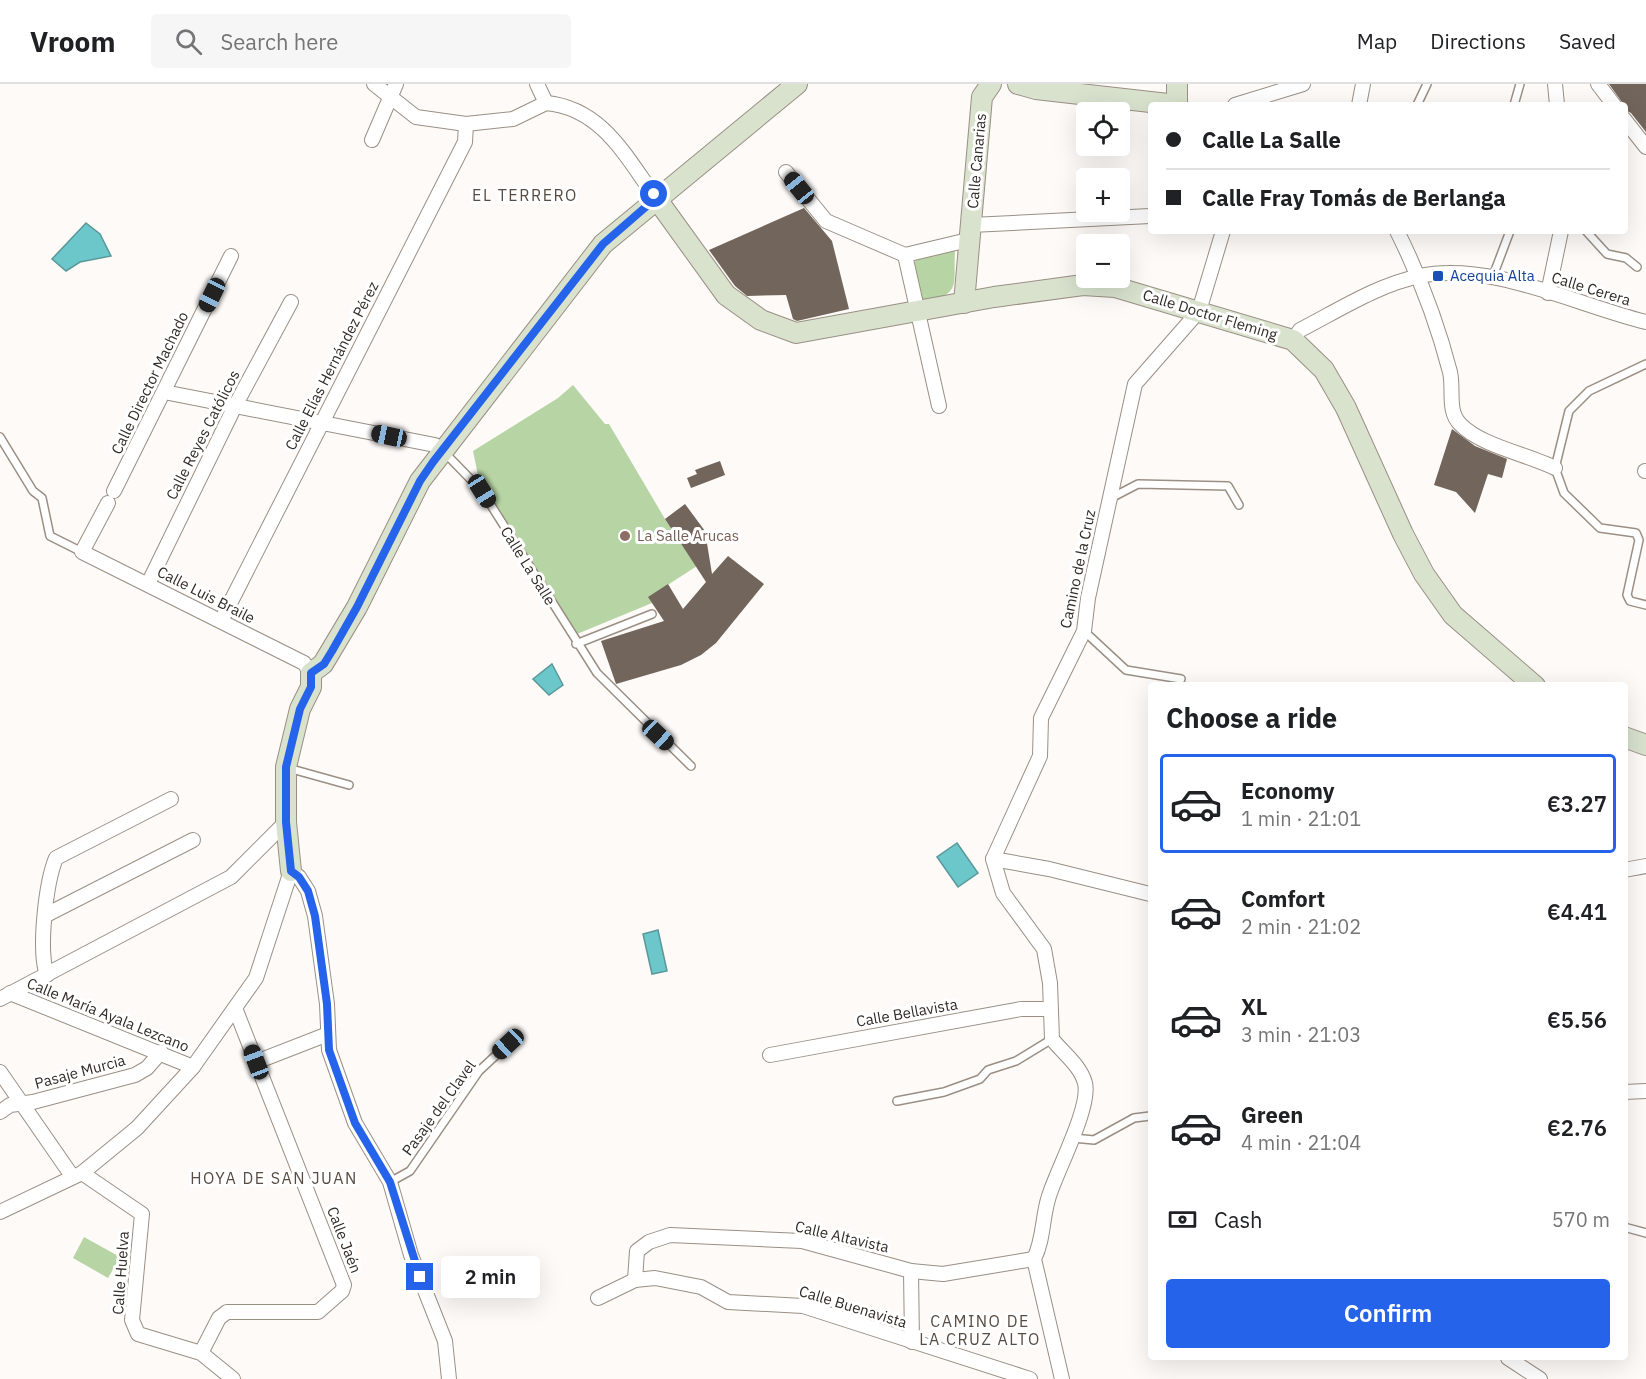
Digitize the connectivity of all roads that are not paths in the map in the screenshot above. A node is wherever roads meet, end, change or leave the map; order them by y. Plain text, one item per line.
1 (374, 84) edge
2 (537, 84) edge
3 (797, 84) edge
4 (991, 84) edge
5 (1018, 84) edge
6 (1177, 84) edge
7 (1303, 84) edge
8 (1363, 84) edge
9 (1427, 84) edge
10 (1520, 84) edge
11 (1555, 84) edge
12 (1598, 84) edge
13 (1097, 90) edge
14 (394, 91) edge
15 (1277, 94) edge
16 (1161, 102) edge
17 (1177, 102) edge
18 (1246, 102) edge
19 (1360, 102) edge
20 (1418, 102) edge
21 (1515, 102) edge
22 (1557, 102) edge
23 (1612, 102) edge
24 (546, 104) junction
25 (466, 124) junction
26 (1628, 124) edge
27 (372, 140) dead end
28 (1646, 147) edge
29 (786, 172) dead end
30 (656, 198) junction
31 (1148, 216) edge
32 (970, 232) junction
33 (1222, 234) edge
34 (1399, 234) edge
35 (1509, 234) edge
36 (1559, 234) edge
37 (1589, 234) edge
38 (905, 255) junction
39 (231, 256) dead end
40 (1636, 267) dead end
41 (1420, 276) junction
42 (1493, 276) junction
43 (1548, 293) junction
44 (291, 302) dead end
45 (964, 303) junction
46 (1199, 311) junction
47 (917, 312) junction
48 (1646, 322) edge
49 (1293, 340) junction
50 (1646, 364) edge
51 (164, 392) junction
52 (235, 406) junction
53 (939, 406) dead end
54 (321, 424) junction
55 (0, 437) edge
56 (443, 451) junction
57 (1555, 468) junction
58 (1111, 498) junction
59 (1239, 505) dead end
60 (82, 552) junction
61 (148, 584) junction
62 (1646, 605) edge
63 (652, 614) dead end
64 (221, 621) junction
65 (1084, 631) junction
66 (576, 644) junction
67 (311, 673) junction
68 (1181, 679) dead end
69 (1530, 682) edge
70 (691, 766) dead end
71 (286, 767) junction
72 (349, 786) dead end
73 (171, 799) dead end
74 (286, 822) junction
75 (193, 840) dead end
76 (993, 859) junction
77 (1646, 866) edge
78 (1628, 869) edge
79 (291, 871) junction
80 (1148, 894) edge
81 (46, 915) junction
82 (47, 975) junction
83 (33, 981) junction
84 (5, 996) edge
85 (29, 1001) junction
86 (235, 1008) junction
87 (1049, 1009) junction
88 (328, 1034) junction
89 (1052, 1039) junction
90 (508, 1044) dead end
91 (161, 1052) junction
92 (770, 1055) dead end
93 (256, 1062) junction
94 (193, 1067) junction
95 (0, 1072) edge
96 (1646, 1091) edge
97 (1628, 1092) edge
98 (897, 1101) dead end
99 (21, 1103) junction
100 (0, 1112) edge
101 (1148, 1116) edge
102 (1070, 1138) junction
103 (77, 1175) junction
104 (390, 1182) junction
105 (0, 1212) edge
106 (1628, 1228) edge
107 (1646, 1233) edge
108 (1034, 1259) junction
109 (911, 1271) junction
110 (636, 1280) junction
111 (598, 1298) dead end
112 (912, 1342) junction
113 (201, 1353) junction
114 (1511, 1360) edge
115 (233, 1379) edge
116 (449, 1379) edge
117 (1030, 1379) edge
118 (1062, 1379) edge
119 (1540, 1379) edge

1 - 14 street
2 - 24 street
3 - 30 street
4 - 32 street, Calle Canarias
5 - 13 street
6 - 17 street
7 - 15 street
8 - 19 street
9 - 20 lane
10 - 21 lane
11 - 22 street
12 - 23 street
13 - 16 street
14 - 25 street
14 - 27 street
15 - 18 street
24 - 25 street
24 - 30 street
25 - 54 street, Calle Elías Hernández Pérez
26 - 28 street
29 - 38 street
30 - 47 street, Calle Doctor Fleming
30 - 56 street
31 - 32 street
32 - 38 street
32 - 45 street, Calle Canarias
33 - 46 street
34 - 41 street
35 - 42 lane
36 - 43 street
37 - 40 lane
38 - 47 street
39 - 51 street, Calle Director Machado
41 - 42 street, Calle Cerera
41 - 49 street, Calle Cerera
41 - 57 street
42 - 43 street, Calle Cerera
43 - 48 street, Calle Cerera
44 - 52 street, Calle Reyes Católicos
45 - 46 street, Calle Doctor Fleming
45 - 47 street, Calle Doctor Fleming
46 - 49 street, Calle Doctor Fleming
46 - 58 street, Camino de la Cruz
47 - 53 street
49 - 69 street, Calle Doctor Fleming
50 - 57 lane
51 - 52 street
51 - 60 street, Calle Director Machado
52 - 54 street
52 - 61 street, Calle Reyes Católicos
54 - 56 street
54 - 64 street, Calle Elías Hernández Pérez
55 - 60 lane
56 - 66 lane, Calle La Salle
56 - 67 street
57 - 62 lane
58 - 59 lane
58 - 65 street, Camino de la Cruz
60 - 61 street, Calle Luis Braile
61 - 64 street, Calle Luis Braile
63 - 66 lane
64 - 67 street, Calle Luis Braile
65 - 68 lane
65 - 76 street, Camino de la Cruz
66 - 70 lane, Calle La Salle
67 - 71 street
71 - 72 lane
71 - 74 street
73 - 81 street
74 - 79 street
74 - 82 street
75 - 81 street
76 - 80 street
76 - 87 street
77 - 78 street
79 - 86 street
79 - 88 street
81 - 82 street
82 - 83 street
83 - 84 street
83 - 85 street
84 - 85 street, Calle María Ayala Lezcano
85 - 91 street, Calle María Ayala Lezcano
86 - 93 street, Calle Jaén
86 - 94 street
87 - 89 street
87 - 92 street, Calle Bellavista
88 - 93 street
88 - 104 street
89 - 98 lane
89 - 102 street
90 - 104 lane, Pasaje del Clavel
91 - 94 street, Calle María Ayala Lezcano
91 - 99 street, Pasaje Murcia
93 - 113 street, Calle Jaén
94 - 103 street
95 - 99 street
96 - 97 street
99 - 100 street, Pasaje Murcia
99 - 103 street
101 - 102 lane
102 - 108 street
103 - 105 street
103 - 113 street, Calle Huelva
104 - 116 street
106 - 107 lane
108 - 109 street, Calle Altavista
108 - 118 street
109 - 110 street, Calle Altavista
109 - 112 street
110 - 111 street, Calle Buenavista
110 - 112 street, Calle Buenavista
112 - 117 street, Calle Buenavista
113 - 115 street, Calle Huelva
114 - 119 street

